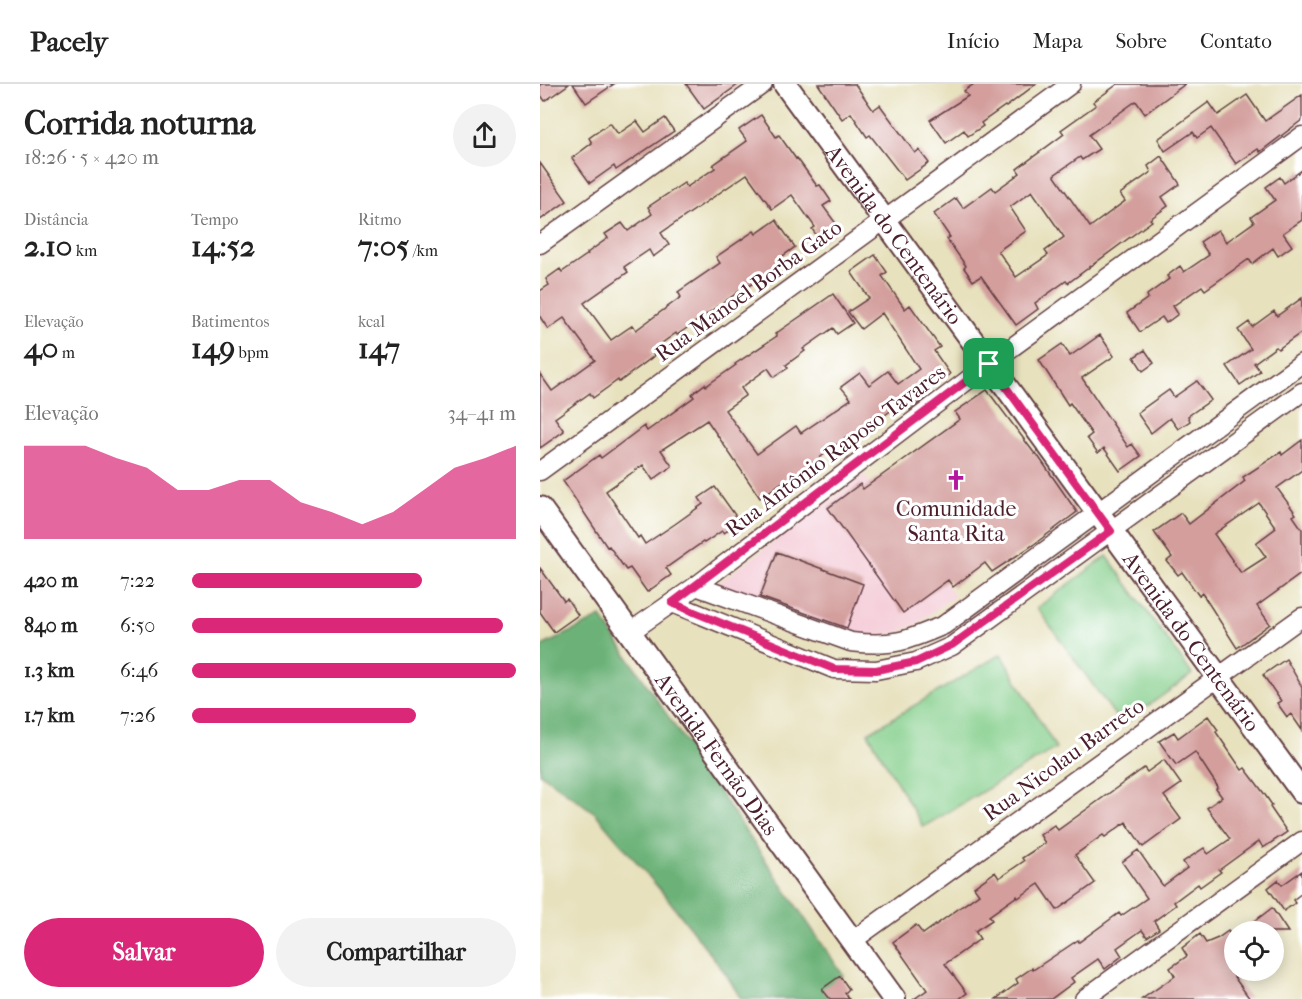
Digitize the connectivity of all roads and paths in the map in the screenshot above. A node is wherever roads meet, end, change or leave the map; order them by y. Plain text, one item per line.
1 (763, 84) edge
2 (785, 84) edge
3 (1071, 84) edge
4 (1302, 136) edge
5 (884, 220) junction
6 (540, 244) edge
7 (1302, 363) edge
8 (989, 364) junction
9 (1302, 393) edge
10 (540, 471) edge
11 (540, 508) edge
12 (1105, 522) junction
13 (696, 586) junction
14 (672, 603) junction
15 (1302, 617) edge
16 (630, 632) junction
17 (1218, 677) junction
18 (1302, 792) edge
19 (1302, 841) edge
20 (852, 941) junction
21 (894, 999) edge
22 (1084, 999) edge

1 - 6 street
2 - 5 street, Avenida do Centenário
3 - 5 street, Rua Manoel Borba Gato
4 - 8 street, Rua Antônio Raposo Tavares
5 - 8 street, Avenida do Centenário
5 - 10 street, Rua Manoel Borba Gato
7 - 12 street
8 - 12 street, Avenida do Centenário
8 - 13 street, Rua Antônio Raposo Tavares
9 - 12 street
11 - 16 street, Avenida Fernão Dias
12 - 13 street
12 - 14 street
12 - 17 street, Avenida do Centenário
13 - 14 street, Rua Antônio Raposo Tavares
14 - 16 street, Rua Antônio Raposo Tavares
15 - 17 street, Rua Nicolau Barreto
16 - 20 street, Avenida Fernão Dias
17 - 18 street, Avenida do Centenário
17 - 20 street, Rua Nicolau Barreto
19 - 22 street
20 - 21 street, Avenida Fernão Dias

